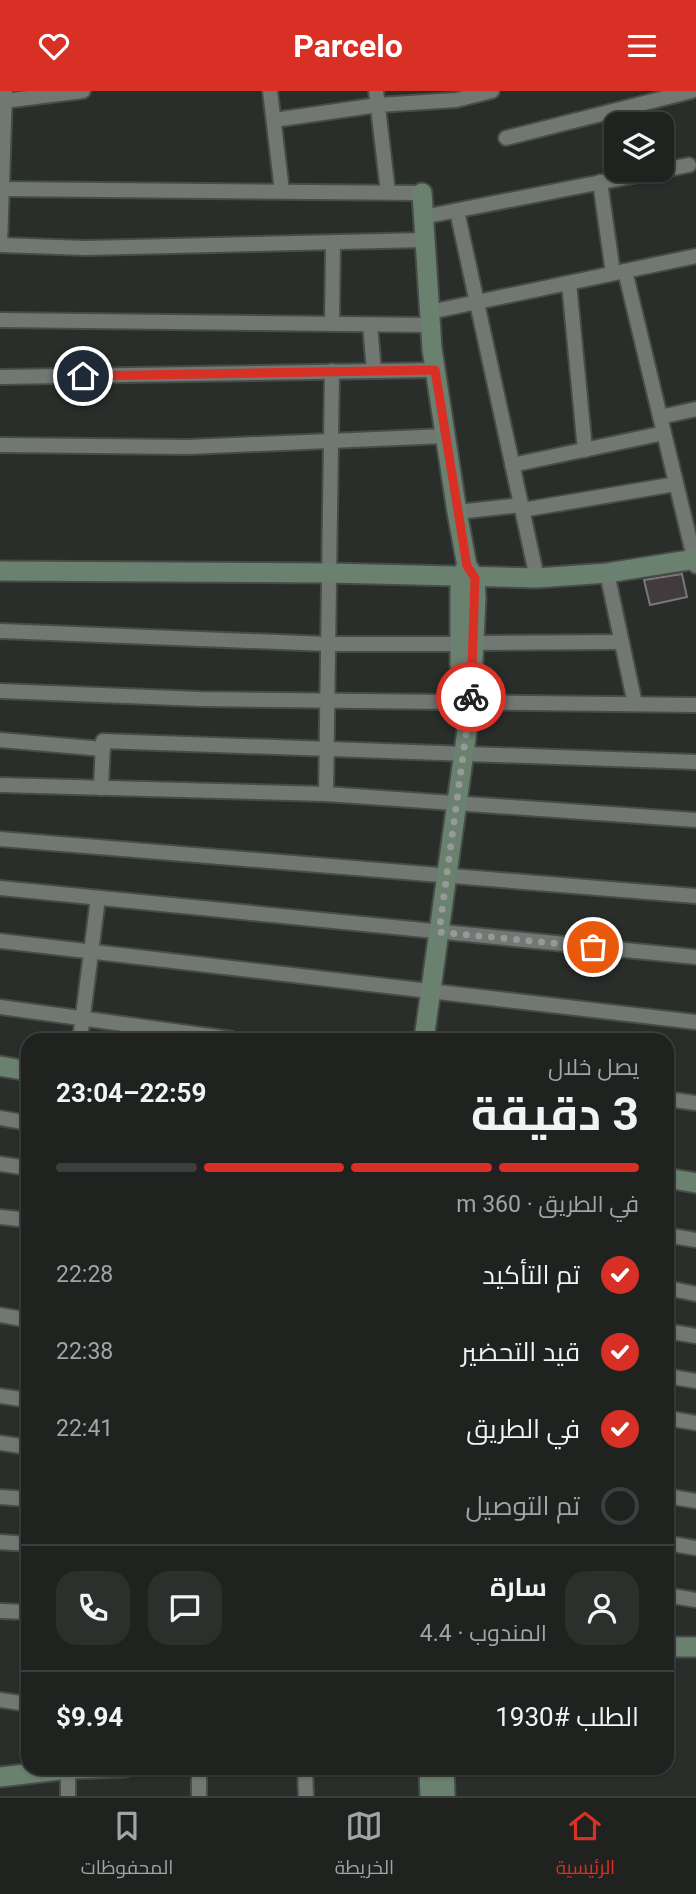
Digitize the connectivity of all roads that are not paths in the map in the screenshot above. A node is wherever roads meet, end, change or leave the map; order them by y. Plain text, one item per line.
1 (83, 91) edge
2 (270, 91) edge
3 (492, 91) edge
4 (692, 91) edge
5 (4, 96) edge
6 (377, 98) edge
7 (631, 98) edge
8 (274, 120) junction
9 (506, 138) dead end
10 (689, 165) dead end
11 (600, 182) junction
12 (2, 189) junction
13 (282, 191) junction
14 (388, 193) junction
15 (422, 193) joint
16 (457, 211) junction
17 (424, 217) junction
18 (425, 240) junction
19 (333, 242) junction
20 (0, 245) edge
21 (696, 256) edge
22 (619, 272) junction
23 (569, 282) junction
24 (477, 302) junction
25 (430, 319) junction
26 (0, 320) edge
27 (332, 324) junction
28 (370, 325) junction
29 (435, 370) junction
30 (374, 371) junction
31 (332, 372) junction
32 (0, 377) edge
33 (696, 409) edge
34 (660, 417) junction
35 (664, 433) junction
36 (446, 436) junction
37 (331, 441) junction
38 (0, 445) edge
39 (585, 450) junction
40 (513, 465) junction
41 (676, 484) junction
42 (522, 508) junction
43 (457, 512) junction
44 (695, 561) edge
45 (0, 571) edge
46 (329, 573) junction
47 (607, 573) junction
48 (467, 574) junction
49 (537, 578) junction
50 (0, 631) edge
51 (622, 642) junction
52 (328, 644) junction
53 (467, 644) junction
54 (0, 691) edge
55 (327, 700) junction
56 (465, 702) junction
57 (635, 704) junction
58 (696, 705) edge
59 (0, 740) edge
60 (103, 749) junction
61 (327, 749) junction
62 (458, 754) junction
63 (696, 762) edge
64 (0, 785) edge
65 (101, 788) junction
66 (326, 794) junction
67 (451, 803) junction
68 (696, 820) edge
69 (0, 839) edge
70 (441, 875) junction
71 (0, 888) edge
72 (696, 896) edge
73 (98, 898) junction
74 (433, 931) junction
75 (0, 941) edge
76 (91, 952) junction
77 (696, 957) edge
78 (425, 991) junction
79 (0, 1007) edge
80 (82, 1019) junction
81 (696, 1022) edge
82 (80, 1033) edge
83 (187, 1033) edge
84 (414, 1033) edge
85 (424, 1033) edge
86 (0, 1066) edge
87 (21, 1070) edge
88 (674, 1101) edge
89 (696, 1104) edge
90 (0, 1118) edge
91 (21, 1122) edge
92 (0, 1164) edge
93 (21, 1167) edge
94 (674, 1179) edge
95 (696, 1183) edge
96 (0, 1217) edge
97 (21, 1219) edge
98 (674, 1236) edge
99 (696, 1240) edge
100 (674, 1289) edge
101 (696, 1294) edge
102 (0, 1315) edge
103 (21, 1319) edge
104 (674, 1332) edge
105 (696, 1336) edge
106 (674, 1377) edge
107 (696, 1381) edge
108 (0, 1396) edge
109 (21, 1399) edge
110 (674, 1419) edge
111 (696, 1423) edge
112 (0, 1443) edge
113 (21, 1446) edge
114 (0, 1497) edge
115 (674, 1497) edge
116 (21, 1498) edge
117 (696, 1501) edge
118 (0, 1542) edge
119 (21, 1544) edge
120 (674, 1544) edge
121 (696, 1548) edge
122 (674, 1596) edge
123 (696, 1600) edge
124 (0, 1611) edge
125 (21, 1612) edge
126 (674, 1647) edge
127 (696, 1647) edge
128 (0, 1700) edge
129 (21, 1702) edge
130 (21, 1774) edge
131 (68, 1775) edge
132 (199, 1775) edge
133 (305, 1775) edge
134 (429, 1775) edge
135 (444, 1775) edge
136 (0, 1777) edge
137 (68, 1796) edge
138 (199, 1796) edge
139 (306, 1796) edge
140 (430, 1796) edge
141 (445, 1796) edge

1 - 5 street
2 - 8 street
3 - 6 street
4 - 7 street
5 - 12 street
6 - 8 street
6 - 14 street
7 - 9 street
8 - 13 street
10 - 11 street
11 - 16 street
11 - 22 street
12 - 13 street
12 - 20 street
13 - 14 street
14 - 15 street
15 - 17 street
16 - 17 street
16 - 24 street
17 - 18 street
18 - 19 street
18 - 25 street
19 - 20 street
19 - 27 street
21 - 22 street
22 - 23 street
22 - 34 street
23 - 24 street
23 - 39 street
24 - 25 street
24 - 40 street
25 - 28 street
25 - 29 street
26 - 27 street
27 - 28 street
28 - 30 street
29 - 30 street
29 - 36 street
30 - 31 street
31 - 32 street
31 - 37 street
33 - 34 street
34 - 35 street
35 - 39 street
35 - 41 street
36 - 37 street
36 - 43 street
37 - 38 street
37 - 46 street
39 - 40 street
40 - 42 street
41 - 42 street
41 - 44 street
42 - 43 street
42 - 49 street
43 - 48 street
44 - 47 street
45 - 46 street
46 - 48 street
46 - 52 street
47 - 49 street
47 - 51 street
48 - 49 street
48 - 53 street
50 - 52 street
51 - 53 street
51 - 57 street
52 - 53 street
52 - 55 street
53 - 56 street
54 - 55 street
55 - 56 street
55 - 61 street
56 - 57 street
56 - 62 street
57 - 58 street
59 - 60 street
60 - 61 street
60 - 65 street
61 - 62 street
61 - 66 street
62 - 63 street
62 - 67 street
64 - 65 street
65 - 66 street
66 - 67 street
67 - 68 street
67 - 70 street
69 - 70 street
70 - 72 street
70 - 74 street
71 - 73 street
73 - 74 street
73 - 76 street
74 - 77 street
74 - 78 street
75 - 76 street
76 - 78 street
76 - 80 street
78 - 81 street
78 - 84 street
78 - 85 street
79 - 80 street
80 - 82 street
80 - 83 street
86 - 87 street
88 - 89 street
90 - 91 street
92 - 93 street
94 - 95 street
96 - 97 street
98 - 99 street
100 - 101 street
102 - 103 street
104 - 105 street
106 - 107 street
108 - 109 street
110 - 111 street
112 - 113 street
114 - 116 street
115 - 117 street
118 - 119 street
120 - 121 street
122 - 123 street
124 - 125 street
126 - 127 street
128 - 129 street
130 - 136 street
131 - 137 street
132 - 138 street
133 - 139 street
134 - 140 street
135 - 141 street

